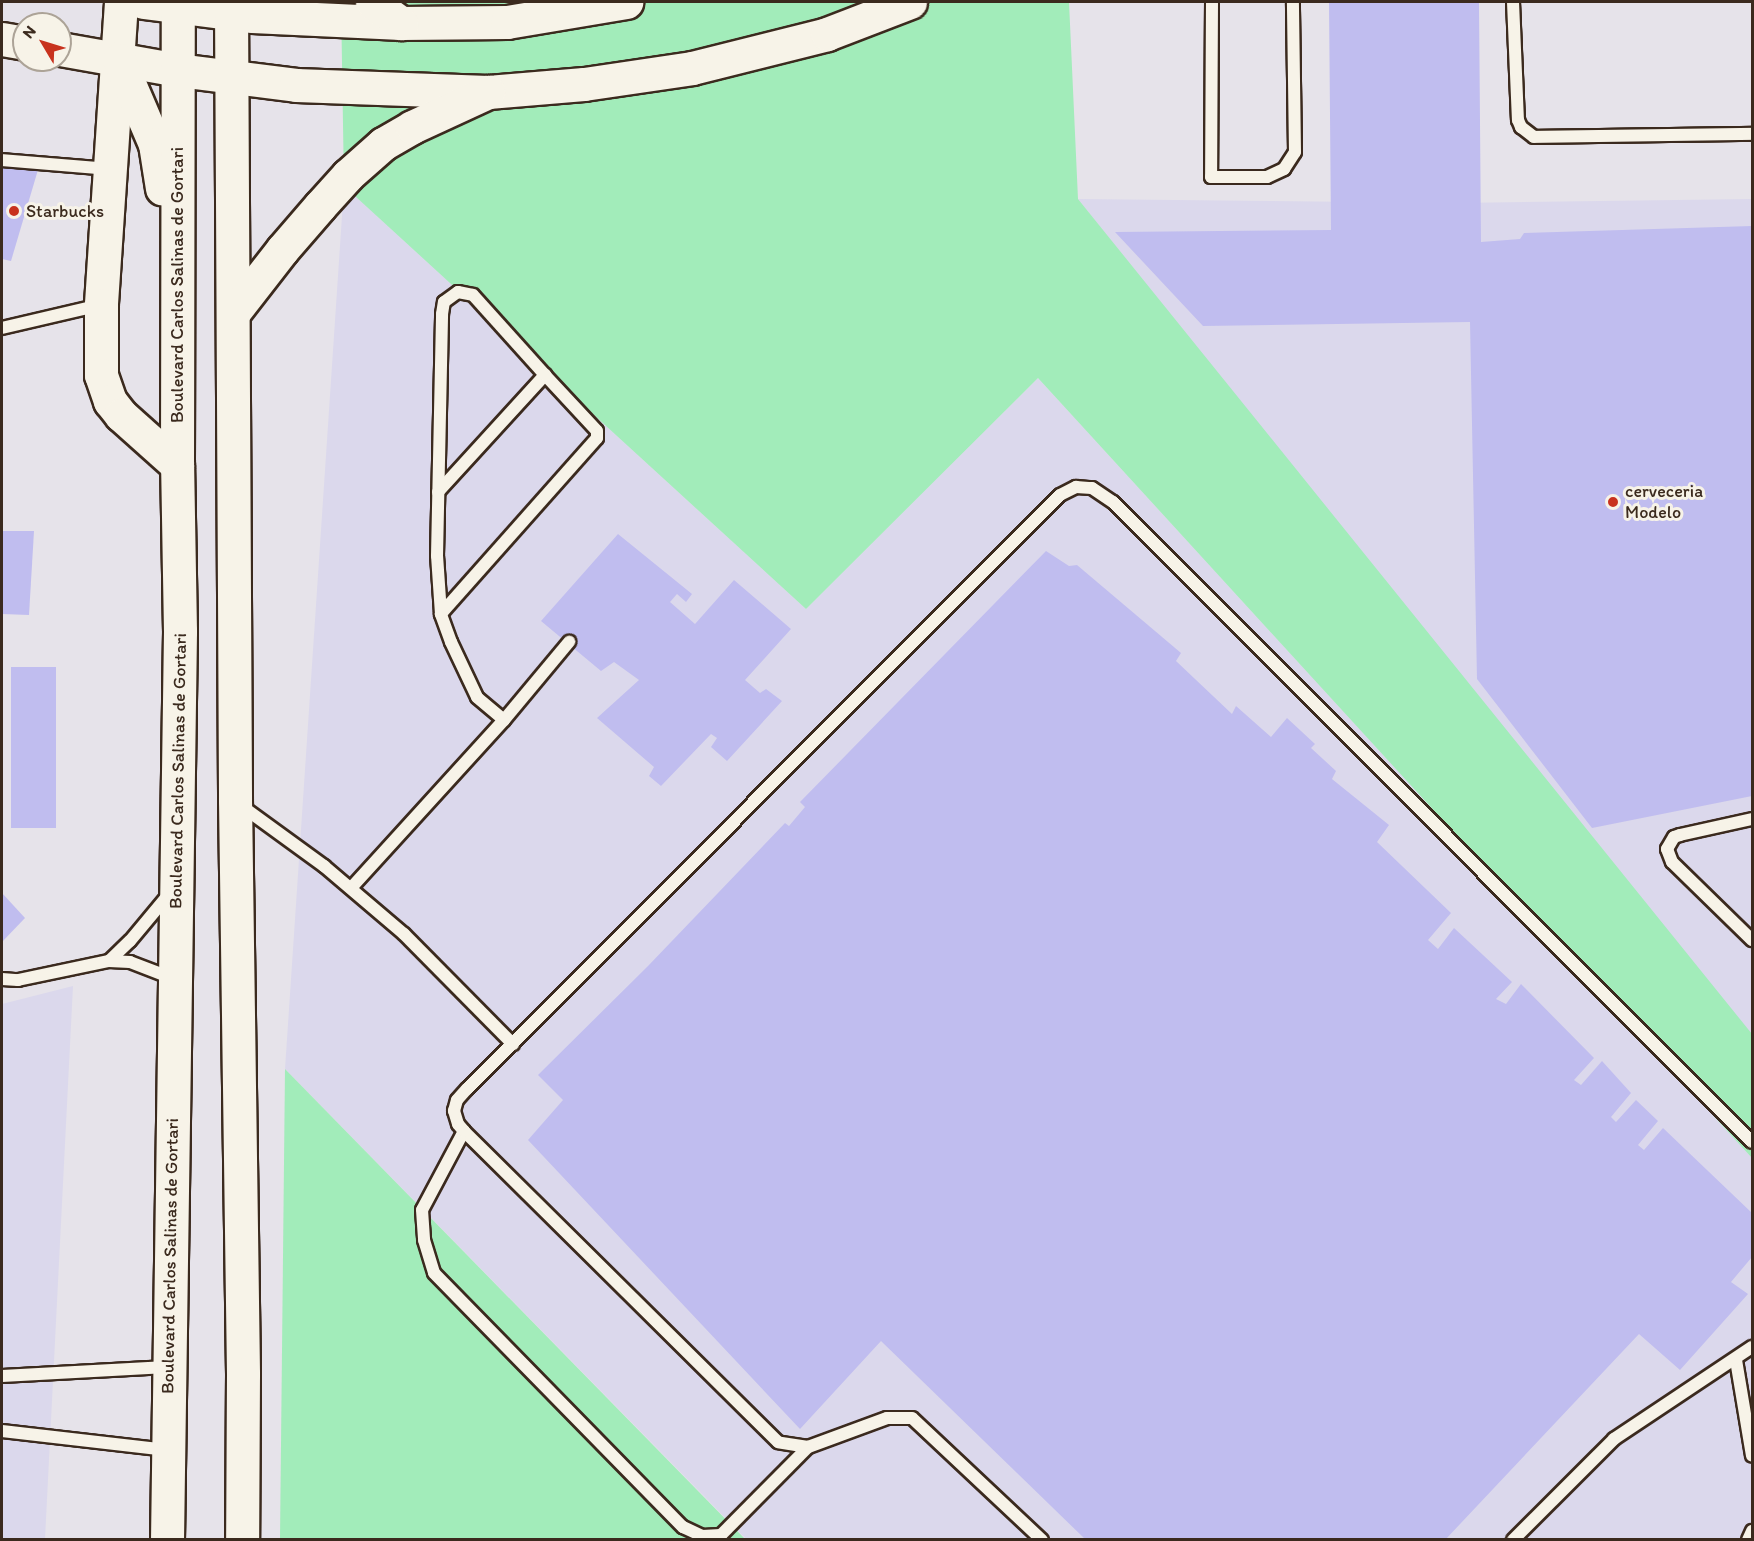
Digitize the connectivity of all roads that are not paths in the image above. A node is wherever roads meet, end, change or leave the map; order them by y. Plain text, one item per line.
1 (121, 2) edge
2 (143, 2) edge
3 (372, 2) edge
4 (626, 2) edge
5 (910, 2) edge
6 (1212, 2) edge
7 (1293, 2) edge
8 (1513, 2) edge
9 (177, 4) edge
10 (231, 7) edge
11 (401, 22) junction
12 (72, 51) edge
13 (119, 60) junction
14 (178, 70) junction
15 (231, 76) junction
16 (488, 92) junction
17 (1752, 134) edge
18 (2, 160) edge
19 (111, 169) junction
20 (177, 279) junction
21 (101, 304) junction
22 (233, 314) junction
23 (2, 328) edge
24 (545, 375) junction
25 (177, 465) junction
26 (438, 492) junction
27 (441, 614) junction
28 (569, 642) dead end
29 (504, 720) junction
30 (235, 800) junction
31 (1752, 819) edge
32 (177, 884) junction
33 (351, 888) junction
34 (1752, 940) edge
35 (109, 961) junction
36 (2, 979) edge
37 (174, 979) junction
38 (513, 1044) junction
39 (464, 1131) junction
40 (1752, 1142) edge
41 (1752, 1347) edge
42 (1736, 1360) junction
43 (167, 1368) junction
44 (2, 1376) edge
45 (2, 1431) edge
46 (808, 1447) junction
47 (168, 1450) junction
48 (1752, 1456) edge
49 (1752, 1531) edge
50 (167, 1539) edge
51 (243, 1539) edge
52 (1042, 1539) edge
53 (1513, 1539) edge
54 (1748, 1539) edge

1 - 13 main road
2 - 9 main road
3 - 11 main road
4 - 11 main road
5 - 16 main road
6 - 7 lane
8 - 17 lane
9 - 10 main road
9 - 14 main road, Boulevard Carlos Salinas de Gortari
10 - 11 main road
10 - 15 main road
12 - 13 main road
13 - 14 main road
13 - 19 main road
13 - 20 main road
14 - 15 main road
14 - 20 main road, Boulevard Carlos Salinas de Gortari
15 - 16 main road
15 - 22 main road
16 - 22 main road
18 - 19 lane
19 - 21 main road
20 - 25 main road, Boulevard Carlos Salinas de Gortari
21 - 23 lane
21 - 25 main road
22 - 30 main road
24 - 26 lane
24 - 26 lane
24 - 27 lane
25 - 32 main road, Boulevard Carlos Salinas de Gortari
26 - 27 lane
27 - 29 lane
28 - 29 lane
29 - 33 lane
30 - 33 lane
30 - 51 main road
31 - 34 lane
32 - 35 lane
32 - 37 main road, Boulevard Carlos Salinas de Gortari
33 - 38 lane
35 - 36 lane
35 - 37 lane
37 - 43 main road, Boulevard Carlos Salinas de Gortari
38 - 39 lane
38 - 40 lane
39 - 46 lane
39 - 46 lane
41 - 42 lane
42 - 48 lane
42 - 53 lane
43 - 44 lane
43 - 47 main road, Boulevard Carlos Salinas de Gortari
45 - 47 lane
46 - 52 lane
47 - 50 main road, Boulevard Carlos Salinas de Gortari
49 - 54 lane

